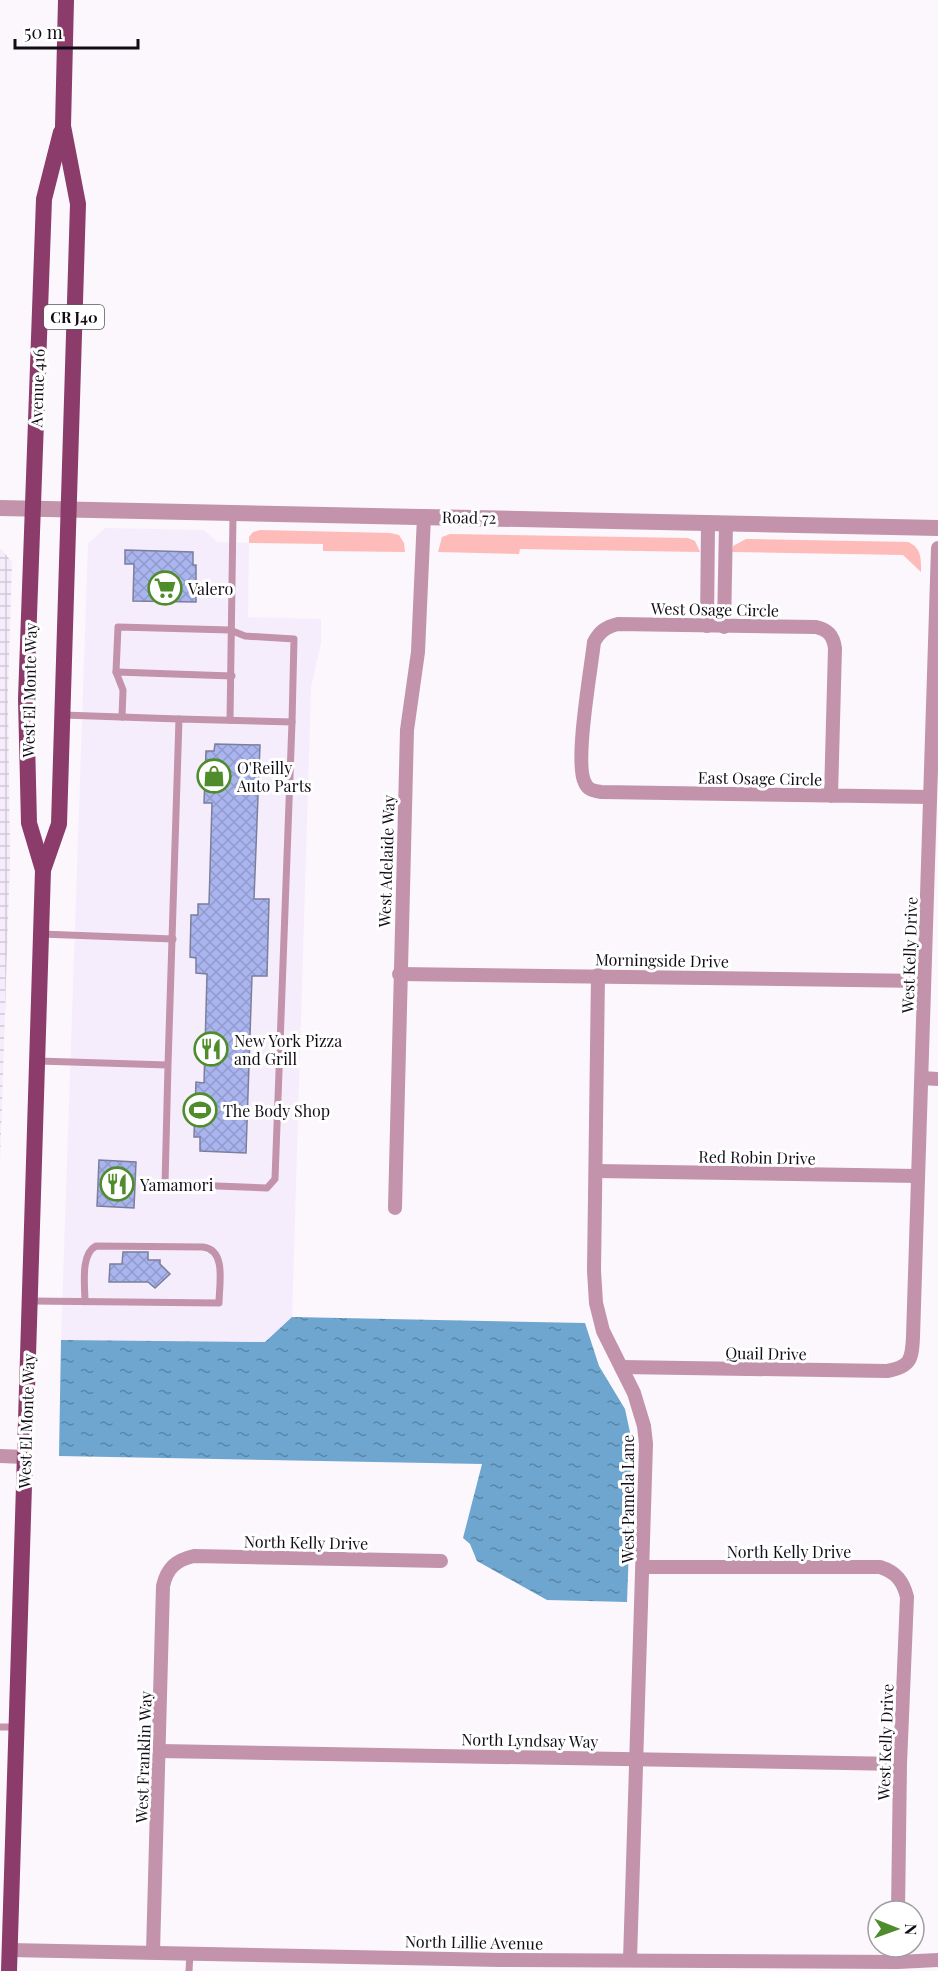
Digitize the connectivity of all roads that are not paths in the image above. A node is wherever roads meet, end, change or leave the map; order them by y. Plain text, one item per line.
1 (66, 0) edge
2 (63, 126) junction
3 (0, 508) edge
4 (33, 509) junction
5 (69, 510) junction
6 (232, 512) junction
7 (424, 516) junction
8 (708, 523) junction
9 (726, 524) junction
10 (938, 528) edge
11 (938, 548) edge
12 (707, 626) junction
13 (724, 627) junction
14 (230, 630) junction
15 (116, 672) junction
16 (232, 676) junction
17 (63, 715) junction
18 (122, 717) junction
19 (179, 719) junction
20 (230, 720) junction
21 (292, 722) junction
22 (590, 790) joint
23 (831, 796) junction
24 (930, 797) junction
25 (43, 870) junction
26 (41, 934) junction
27 (172, 939) junction
28 (399, 974) junction
29 (598, 975) junction
30 (924, 981) junction
31 (38, 1061) junction
32 (168, 1065) junction
33 (922, 1078) junction
34 (938, 1079) edge
35 (596, 1171) junction
36 (918, 1176) junction
37 (395, 1208) dead end
38 (30, 1301) junction
39 (85, 1302) junction
40 (909, 1362) joint
41 (621, 1367) junction
42 (0, 1456) edge
43 (25, 1457) junction
44 (441, 1561) dead end
45 (173, 1565) joint
46 (643, 1567) junction
47 (897, 1576) joint
48 (8, 1727) edge
49 (160, 1751) junction
50 (637, 1758) junction
51 (900, 1764) junction
52 (898, 1899) edge
53 (5, 1950) edge
54 (153, 1952) junction
55 (190, 1953) junction
56 (630, 1960) junction
57 (938, 1960) edge
58 (898, 1962) joint
59 (499, 1965) edge
60 (9, 1971) edge
61 (189, 1971) edge

1 - 2 main road, Avenue 416 / CR J40
2 - 4 main road, Avenue 416 / CR J40
2 - 5 main road, Avenue 416 / CR J40
3 - 4 street, Road 72
4 - 5 street, Road 72
4 - 25 main road, West El Monte Way / CR J40
5 - 6 street, Road 72
5 - 17 main road, West El Monte Way / CR J40
6 - 7 street, Road 72
6 - 14 lane
7 - 8 street, Road 72
7 - 28 street, West Adelaide Way
8 - 9 street, Road 72
8 - 12 street
9 - 10 street, Road 72
9 - 13 street
11 - 24 street, West Kelly Drive
12 - 13 street, West Osage Circle
12 - 22 street, West Osage Circle
13 - 23 street, West Osage Circle
14 - 15 lane
14 - 16 lane
14 - 21 lane
15 - 16 lane
15 - 18 lane
16 - 20 lane
17 - 18 lane
17 - 25 main road, West El Monte Way / CR J40
18 - 19 lane
19 - 20 lane
19 - 27 lane
20 - 21 lane
21 - 32 lane
22 - 23 street, East Osage Circle
23 - 24 street, East Osage Circle
24 - 30 street, West Kelly Drive
25 - 26 main road, West El Monte Way / CR J40
26 - 27 lane
26 - 31 main road, West El Monte Way / CR J40
27 - 32 lane
28 - 29 street, Morningside Drive
28 - 37 street, West Adelaide Way
29 - 30 street, Morningside Drive
29 - 35 street, West Pamela Lane
30 - 33 street, West Kelly Drive
31 - 32 lane
31 - 38 main road, West El Monte Way / CR J40
33 - 34 street
33 - 36 street, West Kelly Drive
35 - 36 street, Red Robin Drive
35 - 41 street, West Pamela Lane
36 - 40 street, West Kelly Drive
38 - 39 lane
38 - 43 main road, West El Monte Way / CR J40
39 - 39 lane
40 - 41 street, Quail Drive
41 - 46 street, West Pamela Lane
42 - 43 street
43 - 48 main road, West El Monte Way / CR J40
44 - 45 street, North Kelly Drive
45 - 49 street, West Franklin Way
46 - 47 street, North Kelly Drive
46 - 50 street, West Pamela Lane
47 - 51 street, West Kelly Drive
48 - 53 main road, West El Monte Way / CR J40
49 - 50 street, North Lyndsay Way
49 - 54 street, West Franklin Way
50 - 51 street, North Lyndsay Way
50 - 56 street, West Pamela Lane
51 - 52 street, West Kelly Drive
53 - 54 street, North Lillie Avenue
53 - 60 main road, West El Monte Way / CR J40
54 - 55 street, North Lillie Avenue
55 - 59 street, North Lillie Avenue
55 - 61 lane
56 - 58 street, North Lillie Avenue
56 - 59 street, North Lillie Avenue
57 - 58 street, North Lillie Avenue

